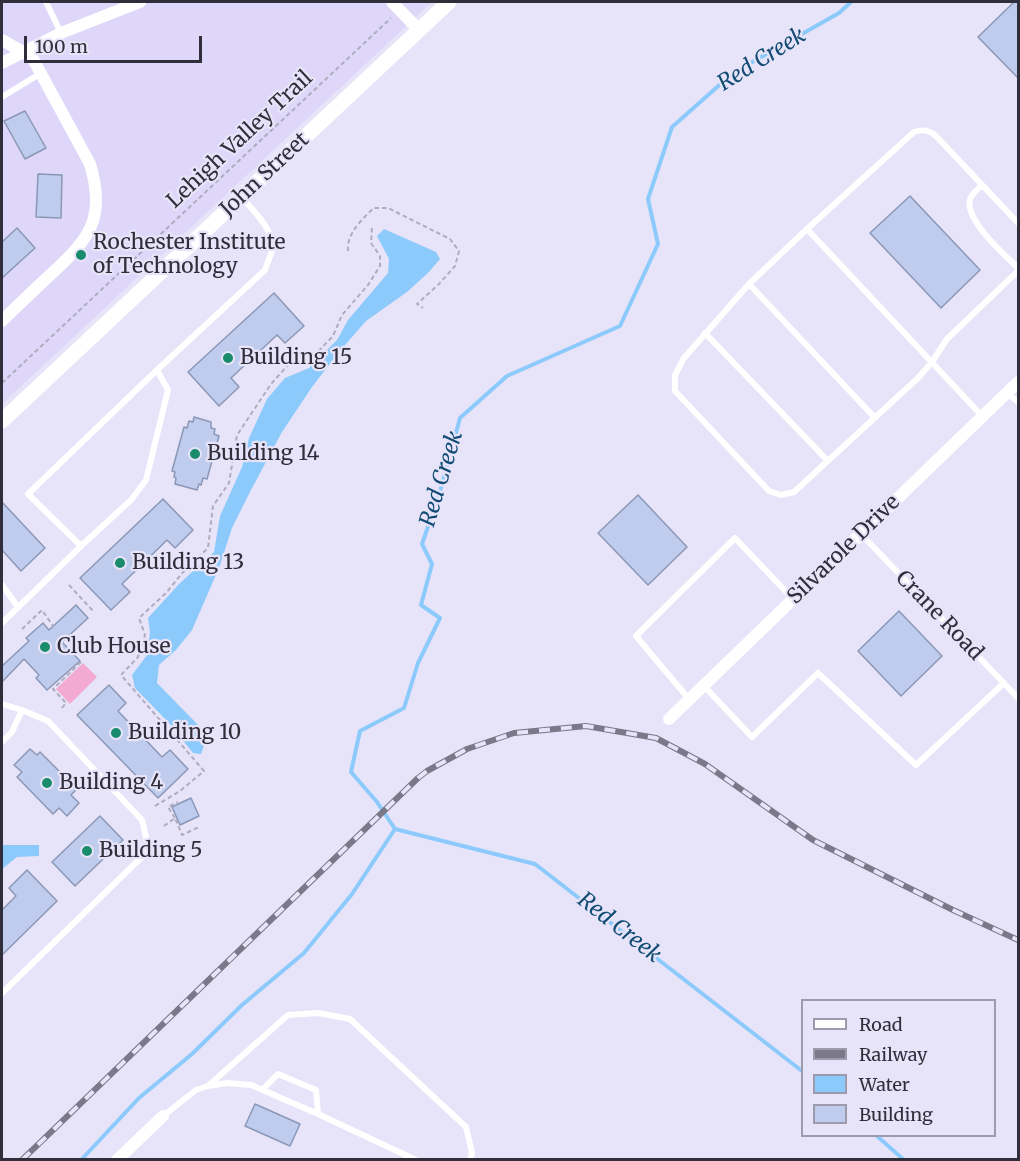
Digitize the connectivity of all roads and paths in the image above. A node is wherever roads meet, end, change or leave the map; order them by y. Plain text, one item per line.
1 (46, 2) edge
2 (140, 2) edge
3 (393, 2) edge
4 (448, 2) edge
5 (393, 16) dead end
6 (419, 30) junction
7 (61, 33) junction
8 (2, 40) edge
9 (23, 52) junction
10 (2, 63) edge
11 (41, 73) junction
12 (2, 97) edge
13 (982, 185) junction
14 (241, 197) junction
15 (1018, 223) edge
16 (372, 228) dead end
17 (807, 229) junction
18 (348, 251) dead end
19 (1018, 270) edge
20 (749, 284) junction
21 (423, 308) dead end
22 (2, 321) edge
23 (705, 333) junction
24 (932, 362) junction
25 (157, 370) junction
26 (1018, 382) edge
27 (2, 383) edge
28 (1007, 393) junction
29 (1018, 402) edge
30 (982, 417) junction
31 (875, 418) junction
32 (2, 422) edge
33 (828, 461) junction
34 (860, 534) junction
35 (81, 546) junction
36 (2, 585) edge
37 (69, 585) dead end
38 (793, 599) junction
39 (18, 607) junction
40 (94, 612) dead end
41 (2, 623) edge
42 (53, 626) dead end
43 (22, 629) dead end
44 (81, 662) dead end
45 (1004, 683) junction
46 (704, 686) junction
47 (1018, 698) edge
48 (689, 699) junction
49 (2, 704) edge
50 (62, 708) dead end
51 (22, 710) junction
52 (669, 719) dead end
53 (2, 742) edge
54 (178, 802) dead end
55 (155, 806) dead end
56 (176, 818) junction
57 (164, 826) dead end
58 (199, 827) dead end
59 (2, 993) edge
60 (208, 1086) junction
61 (262, 1089) junction
62 (318, 1114) junction
63 (163, 1116) joint
64 (117, 1160) edge
65 (416, 1160) edge
66 (470, 1160) edge

1 - 7 lane
2 - 7 street
3 - 6 street
4 - 6 street, John Street
5 - 27 path, Lehigh Valley Trail
6 - 14 street, John Street
7 - 9 street
8 - 9 street
9 - 10 street
9 - 11 street
11 - 12 lane
11 - 22 street
13 - 15 lane
13 - 17 lane
13 - 19 lane
14 - 25 lane
14 - 32 street, John Street
16 - 55 path
17 - 20 lane
17 - 24 lane
18 - 21 path
19 - 24 lane
20 - 23 lane
20 - 31 lane
23 - 33 lane
23 - 33 lane
24 - 30 lane
24 - 31 lane
25 - 35 lane
25 - 35 lane
26 - 28 street, Silvarole Drive
28 - 29 lane
28 - 30 street, Silvarole Drive
30 - 34 street, Silvarole Drive
31 - 33 lane
34 - 38 street, Silvarole Drive
34 - 45 lane, Crane Road
35 - 39 lane
36 - 39 lane
37 - 40 path
38 - 46 street, Silvarole Drive
38 - 48 lane
39 - 41 lane
42 - 43 path
44 - 50 path
45 - 46 lane
45 - 47 lane, Crane Road
46 - 48 street, Silvarole Drive
48 - 52 street, Silvarole Drive
49 - 51 lane
51 - 53 lane
51 - 59 lane
54 - 56 path
56 - 57 path
56 - 58 path
60 - 61 lane
60 - 63 lane
60 - 66 lane
61 - 62 lane
61 - 62 lane
62 - 65 lane
63 - 64 street

